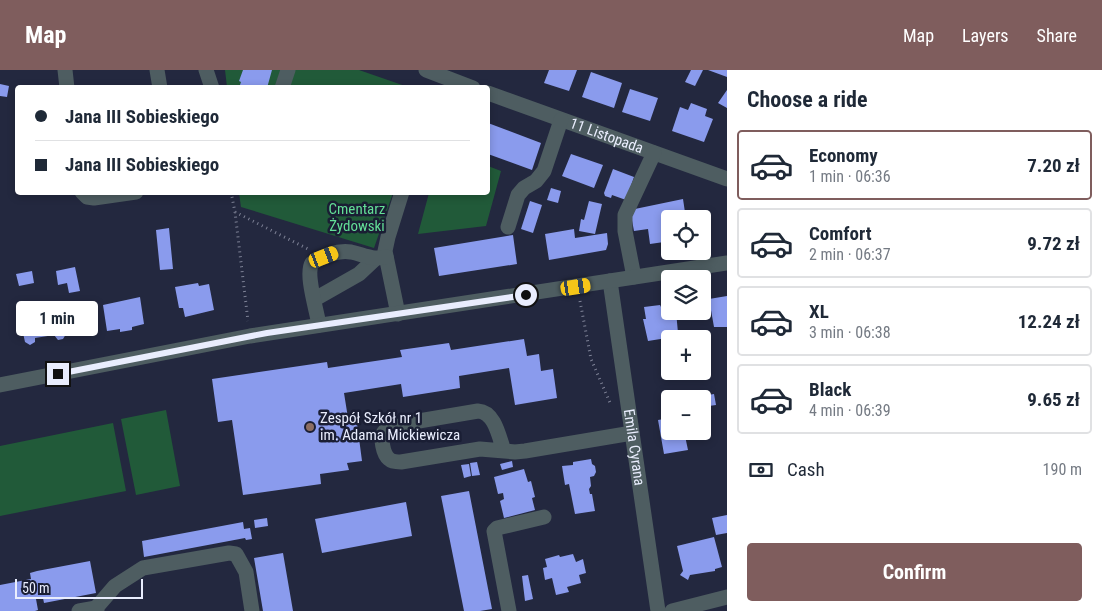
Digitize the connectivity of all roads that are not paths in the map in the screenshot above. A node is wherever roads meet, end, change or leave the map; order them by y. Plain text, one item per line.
1 (65, 70) edge
2 (157, 70) edge
3 (206, 70) edge
4 (288, 70) edge
5 (436, 76) edge
6 (67, 85) edge
7 (160, 85) edge
8 (211, 85) edge
9 (283, 85) edge
10 (464, 85) edge
11 (490, 94) edge
12 (561, 120) junction
13 (654, 153) junction
14 (725, 174) edge
15 (85, 195) edge
16 (115, 195) edge
17 (401, 195) edge
18 (508, 227) dead end
19 (380, 258) junction
20 (727, 263) edge
21 (634, 277) junction
22 (610, 282) junction
23 (315, 298) junction
24 (398, 314) junction
25 (319, 325) junction
26 (0, 385) edge
27 (632, 433) junction
28 (504, 451) junction
29 (544, 517) dead end
30 (727, 597) edge
31 (97, 609) edge
32 (79, 611) edge
33 (252, 611) edge
34 (509, 611) edge
35 (658, 611) edge
36 (672, 611) edge

1 - 6 street
2 - 7 street
3 - 8 street
4 - 9 street
5 - 10 street
11 - 12 street, 11 Listopada
12 - 13 street, 11 Listopada
12 - 18 street
13 - 14 street, 11 Listopada
13 - 21 street
15 - 16 street
17 - 19 street
19 - 23 street
19 - 23 street
19 - 24 street
20 - 21 street
21 - 22 street
22 - 24 street
22 - 27 street, Emila Cyrana
23 - 25 street
24 - 25 street
25 - 26 street
27 - 28 street
27 - 35 street, Emila Cyrana
28 - 28 street
29 - 34 street
30 - 36 street
31 - 32 street
31 - 33 street

